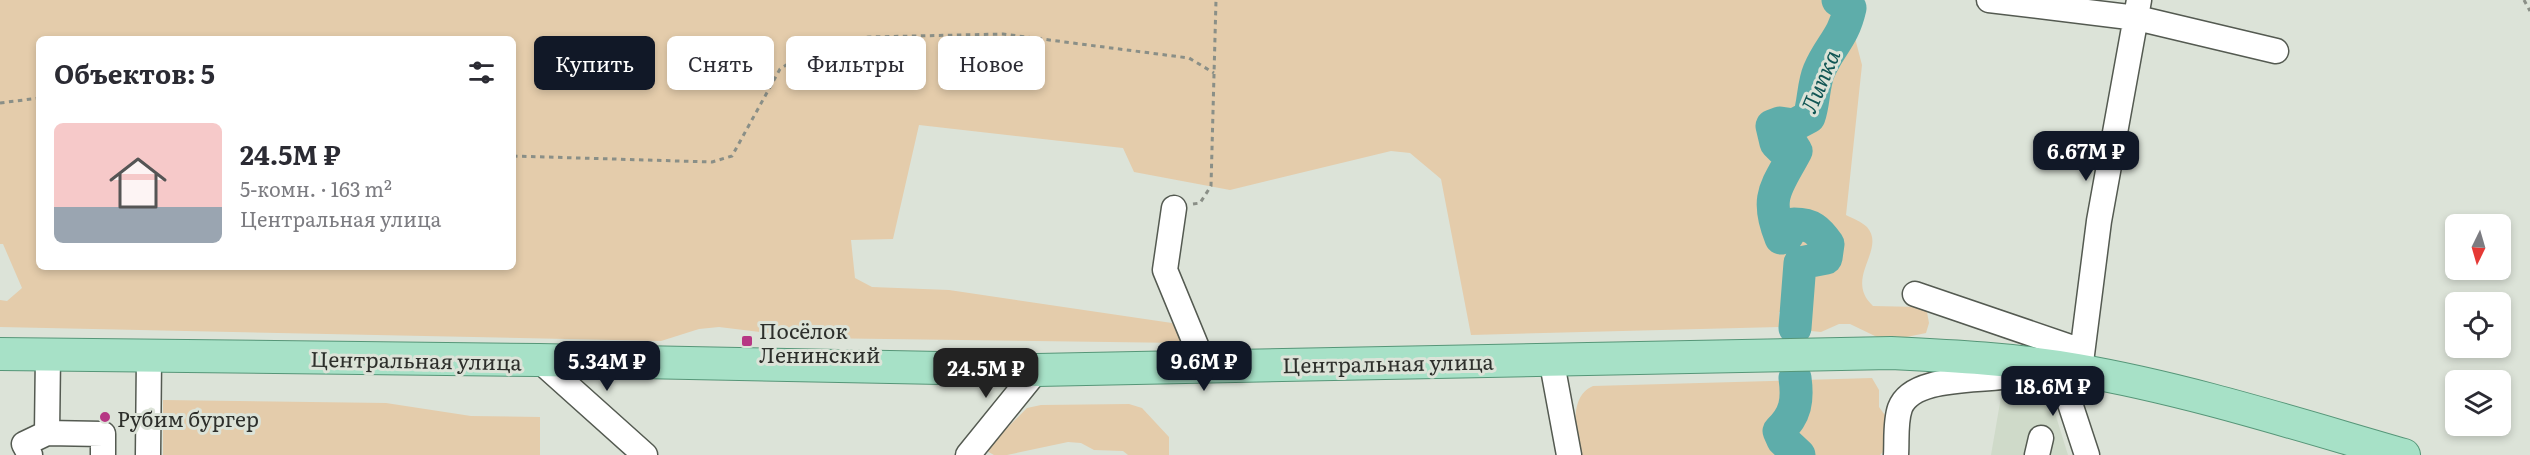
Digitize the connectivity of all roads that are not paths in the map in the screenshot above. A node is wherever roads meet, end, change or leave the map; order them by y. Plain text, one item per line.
1 (1989, 0) edge
2 (2138, 9) edge
3 (2276, 51) dead end
4 (1174, 208) road end
5 (1915, 294) dead end
6 (0, 354) edge
7 (48, 355) junction
8 (149, 357) junction
9 (1551, 358) junction
10 (539, 360) junction
11 (2063, 363) junction
12 (1205, 367) junction
13 (1037, 370) junction
14 (47, 433) junction
15 (30, 455) edge
16 (103, 455) edge
17 (148, 455) edge
18 (645, 455) edge
19 (968, 455) edge
20 (1569, 455) edge
21 (1896, 455) edge
22 (2087, 455) edge
23 (2404, 455) edge

1 - 2 street
2 - 3 street
2 - 11 street
4 - 12 street
5 - 11 street
6 - 7 main road, Центральная улица
7 - 8 main road, Центральная улица
7 - 14 street
8 - 10 main road, Центральная улица
8 - 17 street
9 - 11 main road, Центральная улица
9 - 12 main road, Центральная улица
9 - 20 street
10 - 13 main road, Центральная улица
10 - 18 street
11 - 21 street
11 - 22 street
11 - 23 main road, Центральная улица
12 - 13 main road, Центральная улица
13 - 19 street
14 - 15 street
14 - 16 street

